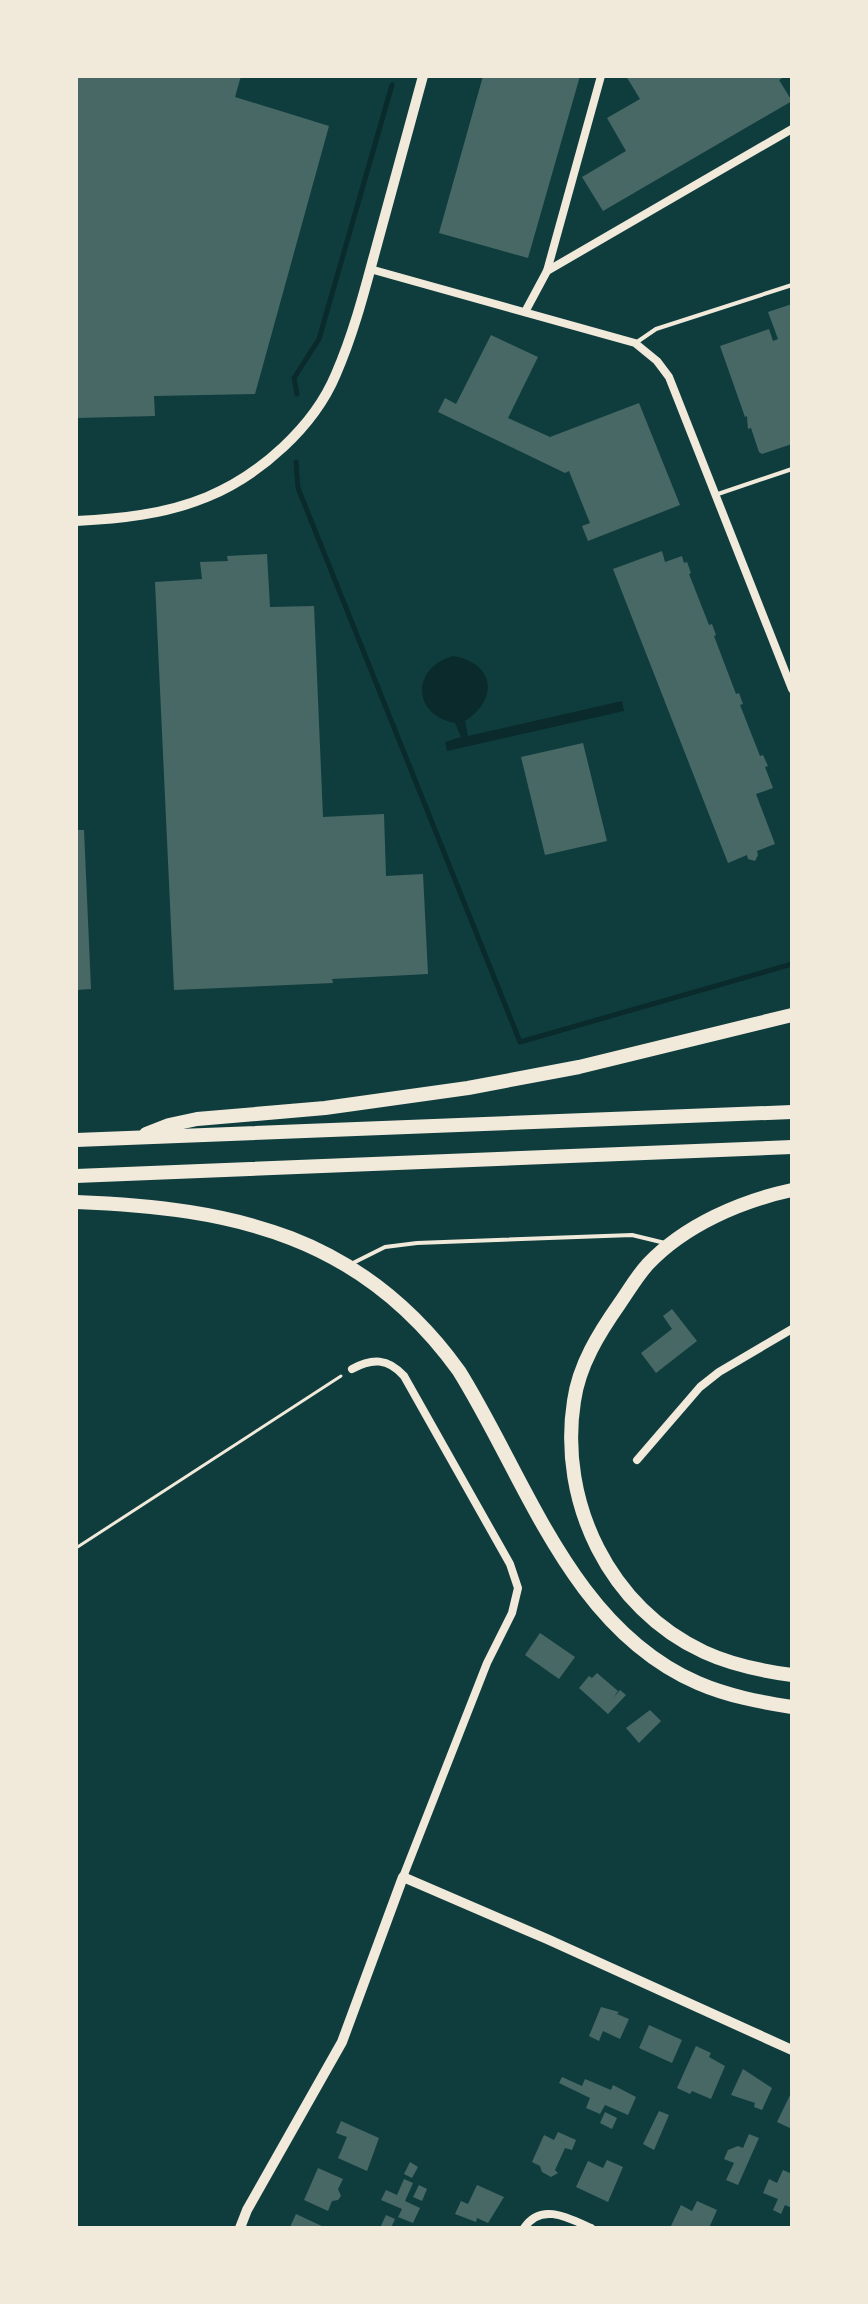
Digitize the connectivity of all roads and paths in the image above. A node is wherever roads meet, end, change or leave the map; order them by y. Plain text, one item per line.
1 (423, 76) edge
2 (601, 76) edge
3 (792, 129) edge
4 (370, 269) junction
5 (547, 271) junction
6 (792, 285) edge
7 (525, 312) junction
8 (635, 343) junction
9 (792, 469) edge
10 (715, 495) junction
11 (76, 521) edge
12 (792, 689) edge
13 (792, 1015) edge
14 (792, 1112) edge
15 (139, 1138) junction
16 (76, 1140) edge
17 (792, 1147) edge
18 (76, 1176) edge
19 (792, 1190) edge
20 (76, 1202) edge
21 (670, 1246) junction
22 (349, 1265) junction
23 (792, 1329) edge
24 (352, 1369) joint
25 (637, 1460) dead end
26 (76, 1548) edge
27 (792, 1675) edge
28 (792, 1707) edge
29 (403, 1877) junction
30 (792, 2050) edge
31 (240, 2228) edge
32 (524, 2228) edge
33 (591, 2228) edge

1 - 4 street
2 - 5 street
3 - 5 street
4 - 7 street
4 - 11 street
5 - 7 street
6 - 8 lane
7 - 8 street
8 - 10 street
9 - 10 lane
10 - 12 street
13 - 15 highway
14 - 15 highway
15 - 16 highway
17 - 18 highway
19 - 21 highway
20 - 22 highway
21 - 22 lane
21 - 27 highway
22 - 28 highway
23 - 25 street
24 - 26 path
24 - 29 street
29 - 30 street
29 - 31 street
32 - 33 street

